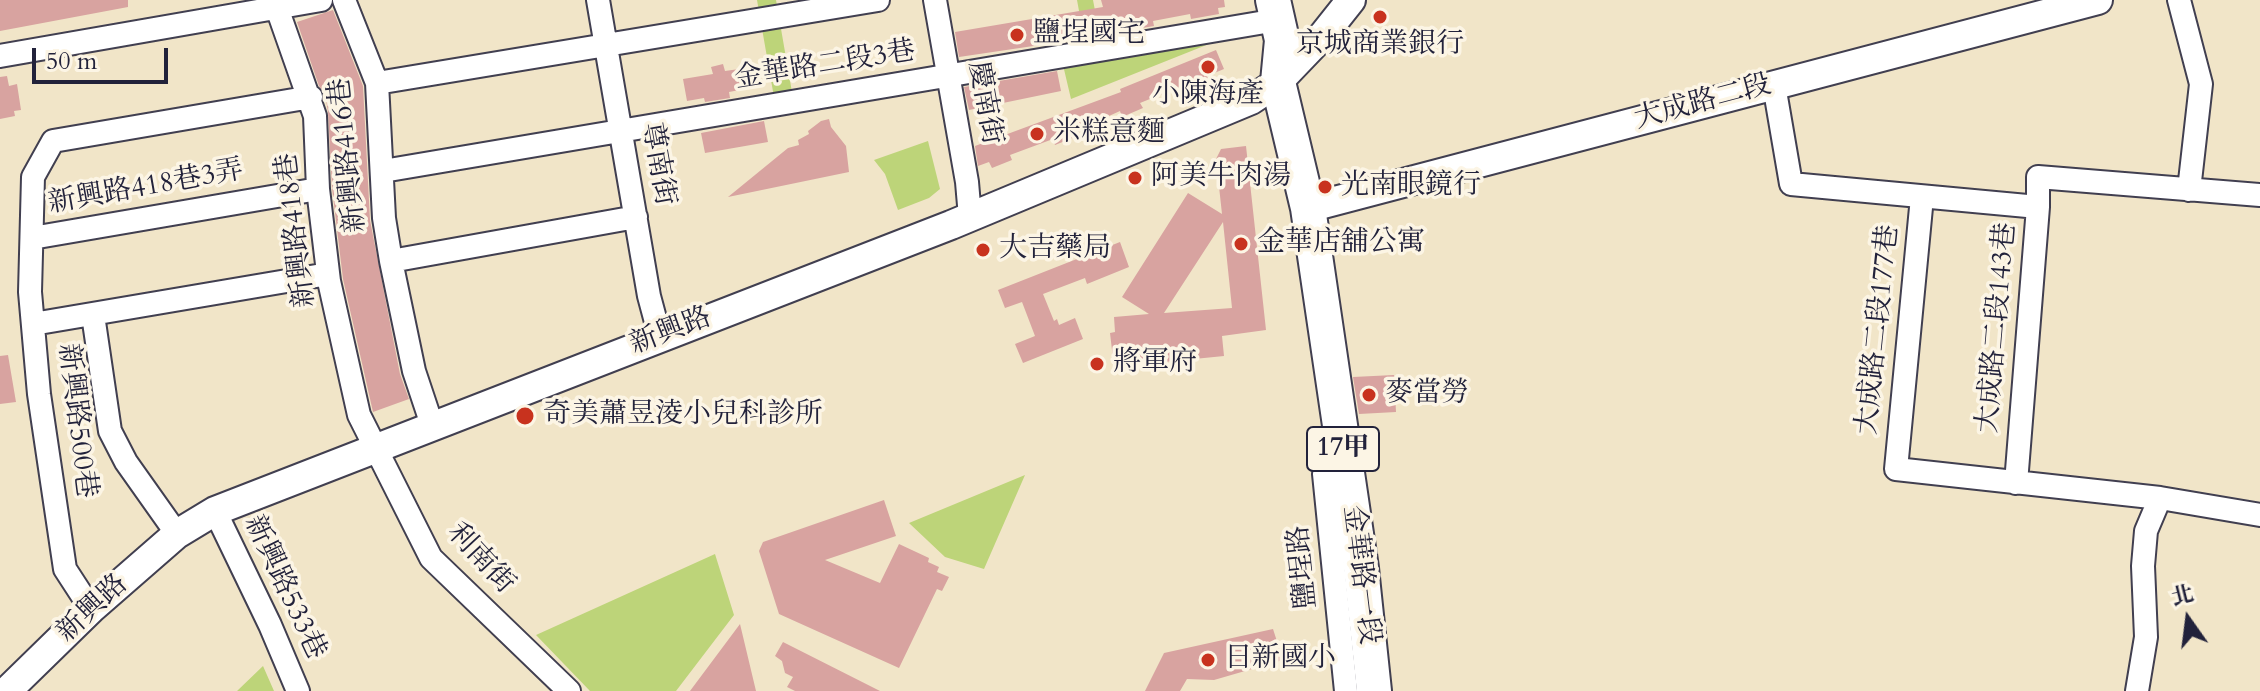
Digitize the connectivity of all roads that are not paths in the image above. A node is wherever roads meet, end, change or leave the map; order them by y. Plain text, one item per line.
1 (321, 0) edge
2 (344, 0) edge
3 (598, 0) edge
4 (878, 0) edge
5 (935, 0) edge
6 (1351, 0) edge
7 (2098, 0) edge
8 (2179, 0) edge
9 (277, 8) junction
10 (1275, 10) edge
11 (606, 43) junction
12 (0, 56) edge
13 (949, 77) junction
14 (1278, 82) junction
15 (377, 83) junction
16 (1774, 85) junction
17 (311, 97) junction
18 (621, 130) junction
19 (383, 171) junction
20 (318, 189) junction
21 (2189, 190) junction
22 (2260, 195) edge
23 (1922, 197) junction
24 (2038, 207) junction
25 (1308, 208) junction
26 (636, 217) junction
27 (970, 217) junction
28 (32, 238) junction
29 (391, 261) junction
30 (328, 274) junction
31 (93, 315) junction
32 (33, 324) junction
33 (660, 337) junction
34 (432, 425) junction
35 (1342, 442) junction
36 (374, 447) junction
37 (2016, 483) junction
38 (2160, 498) junction
39 (215, 511) junction
40 (2260, 515) edge
41 (177, 534) junction
42 (91, 609) junction
43 (7, 691) edge
44 (298, 691) edge
45 (569, 691) edge
46 (1346, 691) edge
47 (1374, 691) edge
48 (2137, 691) edge

1 - 9 street
2 - 15 street, 新興路416巷
3 - 11 street, 尊南街
4 - 11 street
5 - 13 street, 慶南街
6 - 14 street, 新興路
7 - 16 street, 大成路二段
8 - 21 street
9 - 12 street
9 - 17 street, 新興路418巷
10 - 13 street, 金華路二段3巷
10 - 14 main road, 17甲
11 - 15 street
11 - 18 street, 尊南街
13 - 18 street, 金華路二段3巷
13 - 27 street, 慶南街
14 - 25 main road, 金華路一段 / 17甲
14 - 27 street, 新興路
15 - 19 street, 新興路416巷
16 - 23 street, 大成路二段177巷
16 - 25 street, 大成路二段
17 - 20 street, 新興路418巷
17 - 28 street, 新興路500巷
18 - 19 street, 金華路二段3巷
18 - 26 street, 尊南街
19 - 29 street, 新興路416巷
20 - 28 street, 新興路418巷3弄
20 - 30 street, 新興路418巷
21 - 22 street
21 - 24 street, 大成路二段143巷
23 - 24 street, 大成路二段177巷
23 - 37 street, 大成路二段177巷
24 - 37 street, 大成路二段143巷
25 - 35 main road, 金華路一段 / 17甲
26 - 29 street, 新興路416巷
26 - 33 street, 尊南街
27 - 33 street, 新興路
28 - 32 street, 新興路500巷
29 - 34 street, 新興路416巷
30 - 31 street
30 - 36 street, 新興路418巷
31 - 32 street
31 - 41 street
32 - 42 street, 新興路500巷
33 - 34 street, 新興路
34 - 36 street, 新興路
35 - 46 street, 鹽埕路
35 - 47 main road, 金華路一段 / 17甲
36 - 39 street, 新興路
36 - 45 street, 利南街
37 - 38 street
38 - 40 street
38 - 48 street
39 - 41 street, 新興路
39 - 44 street, 新興路533巷
41 - 42 street, 新興路
42 - 43 street, 新興路

